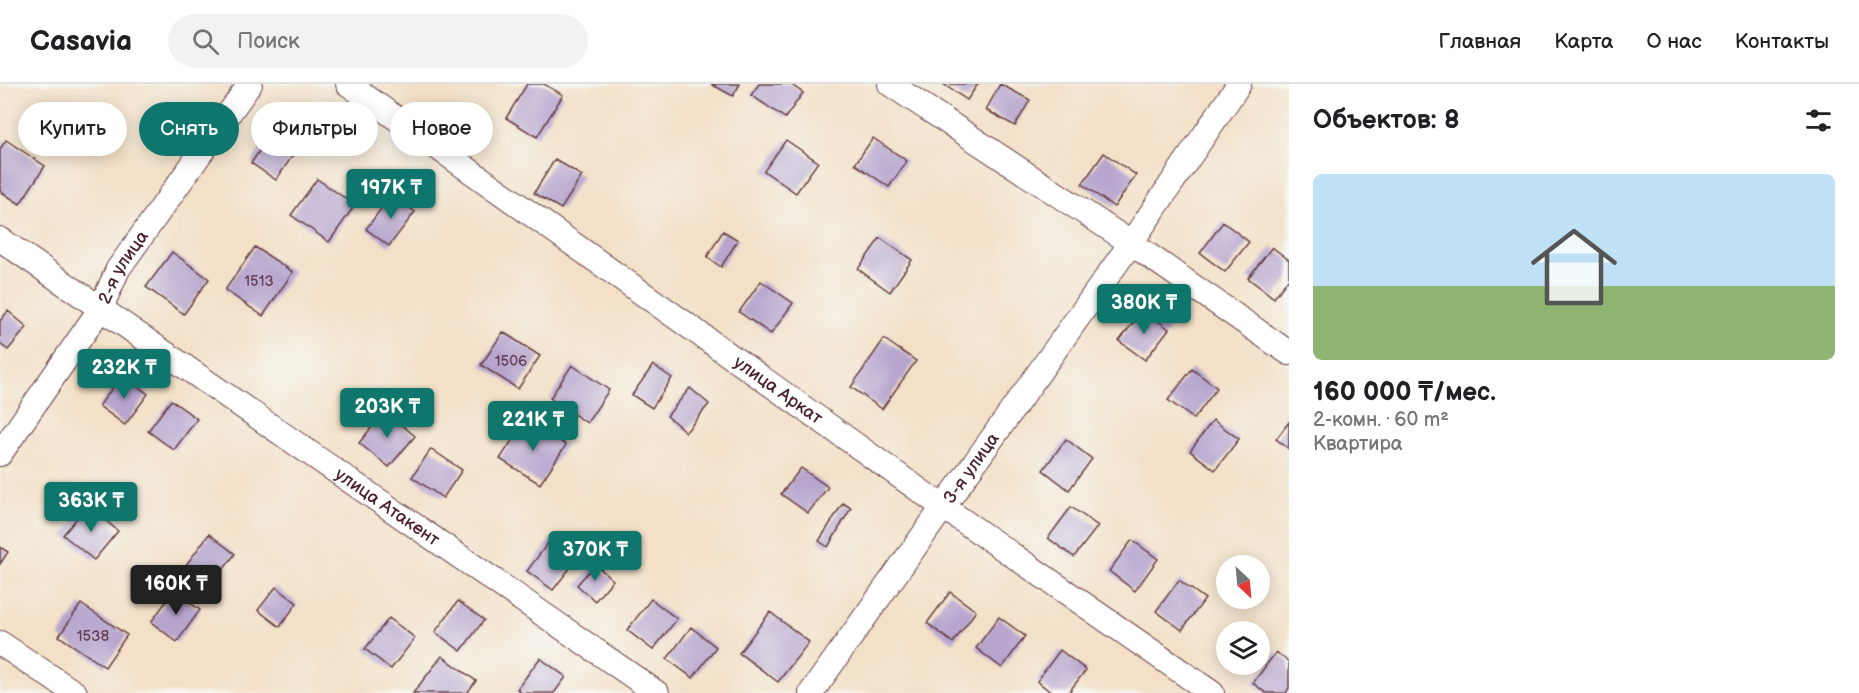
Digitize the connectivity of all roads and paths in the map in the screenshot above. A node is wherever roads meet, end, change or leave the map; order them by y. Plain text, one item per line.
1 (250, 84) edge
2 (348, 84) edge
3 (890, 84) edge
4 (1239, 84) edge
5 (0, 239) edge
6 (1131, 243) junction
7 (101, 308) junction
8 (1289, 353) edge
9 (0, 454) edge
10 (943, 507) junction
11 (0, 643) edge
12 (75, 693) edge
13 (657, 693) edge
14 (811, 693) edge
15 (1212, 693) edge

1 - 7 street, 2-я улица
2 - 10 street, улица Аркат
3 - 6 street
4 - 6 street, 3-я улица
5 - 7 street, улица Атакент
6 - 8 street
6 - 10 street, 3-я улица
7 - 9 street, 2-я улица
7 - 13 street, улица Атакент
10 - 14 street, 3-я улица
10 - 15 street, улица Аркат
11 - 12 street

